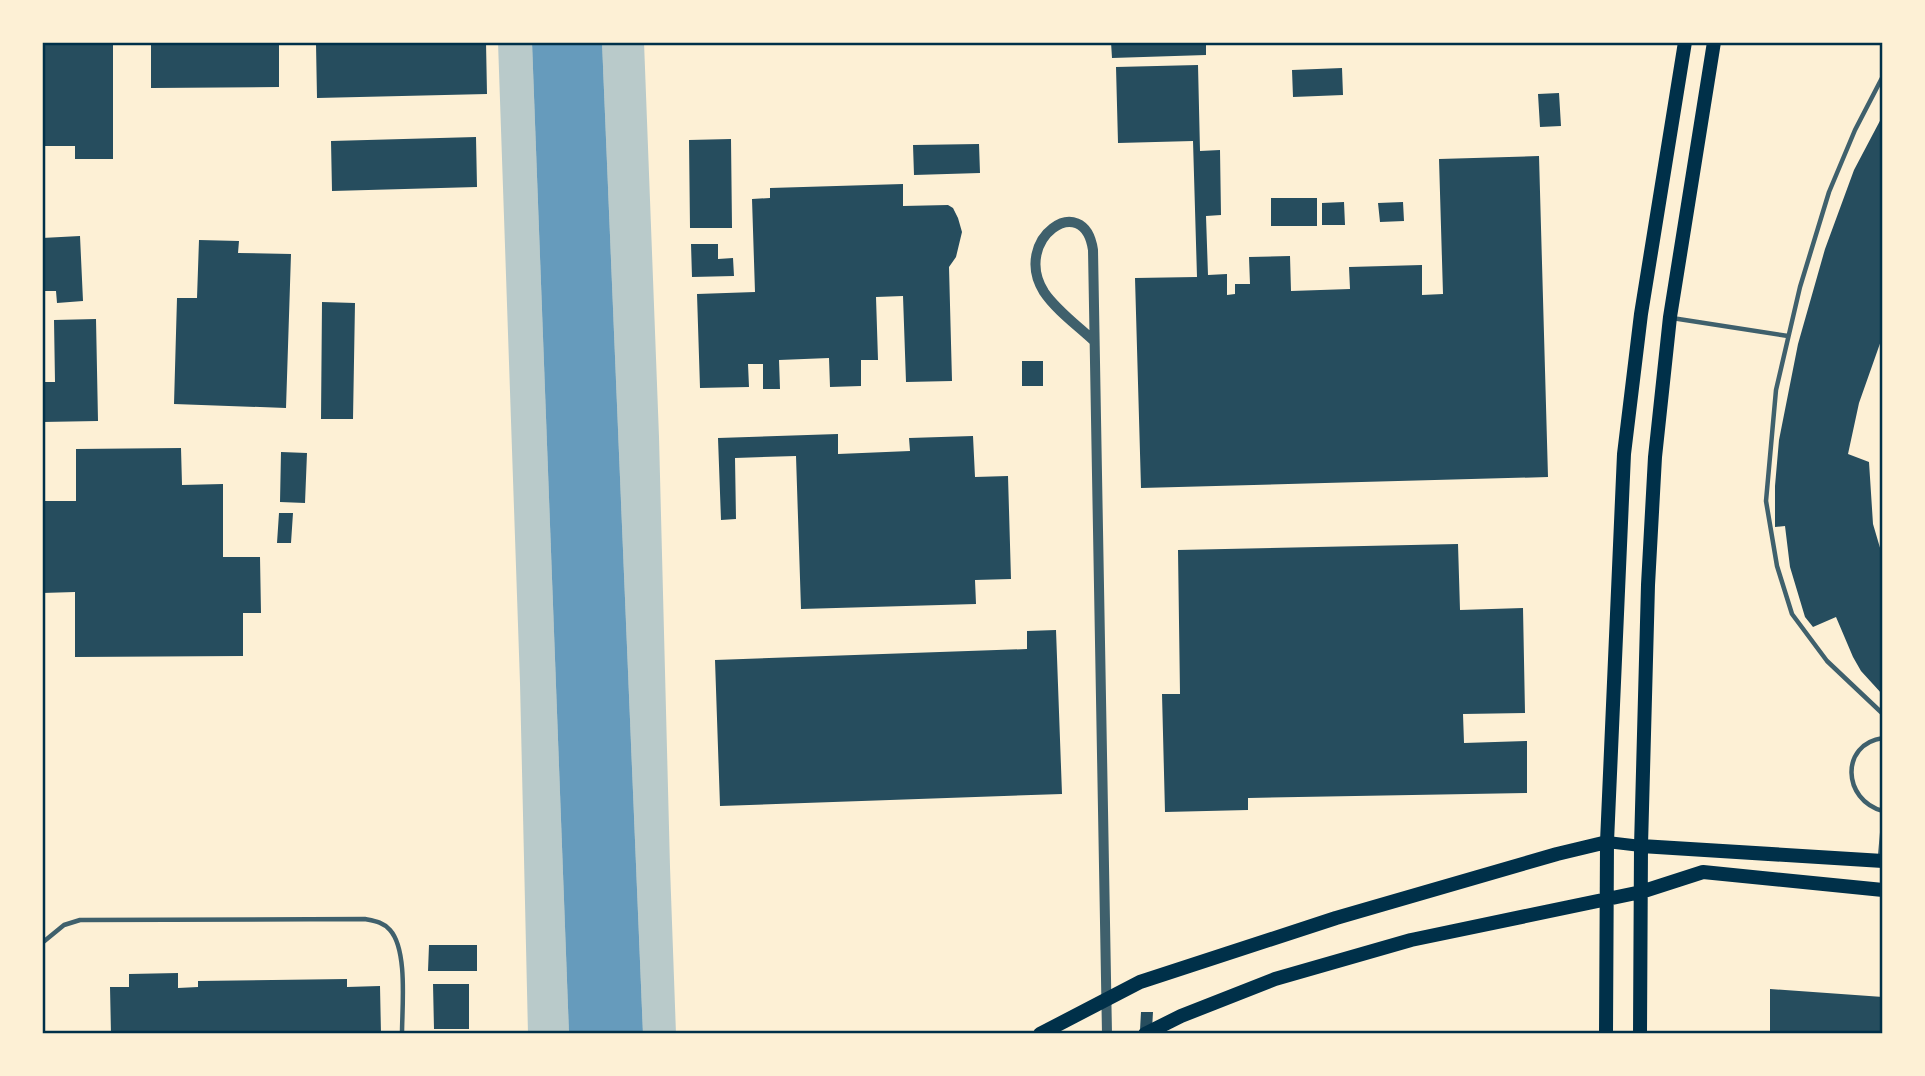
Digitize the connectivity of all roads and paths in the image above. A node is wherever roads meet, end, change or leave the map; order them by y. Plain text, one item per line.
1 (1685, 42) edge
2 (1714, 42) edge
3 (1883, 76) edge
4 (1670, 317) junction
5 (1788, 336) junction
6 (1094, 341) junction
7 (1883, 714) edge
8 (1883, 738) edge
9 (1883, 811) edge
10 (1883, 824) edge
11 (1607, 842) junction
12 (1641, 846) junction
13 (1881, 861) edge
14 (1883, 890) edge
15 (1641, 892) junction
16 (1605, 898) junction
17 (42, 943) edge
18 (1107, 999) junction
19 (402, 1034) edge
20 (1040, 1034) edge
21 (1108, 1034) edge
22 (1145, 1034) edge
23 (1606, 1034) edge
24 (1640, 1034) edge

1 - 11 main road
2 - 4 main road
3 - 5 lane
4 - 5 lane
4 - 12 main road
5 - 7 lane
6 - 6 street
6 - 18 street
8 - 9 lane
10 - 13 lane
11 - 12 main road
11 - 16 main road
11 - 18 main road
12 - 13 main road
12 - 15 main road
14 - 15 main road
15 - 16 main road
15 - 24 main road
16 - 22 main road
16 - 23 main road
17 - 19 lane
18 - 20 main road
18 - 21 street

